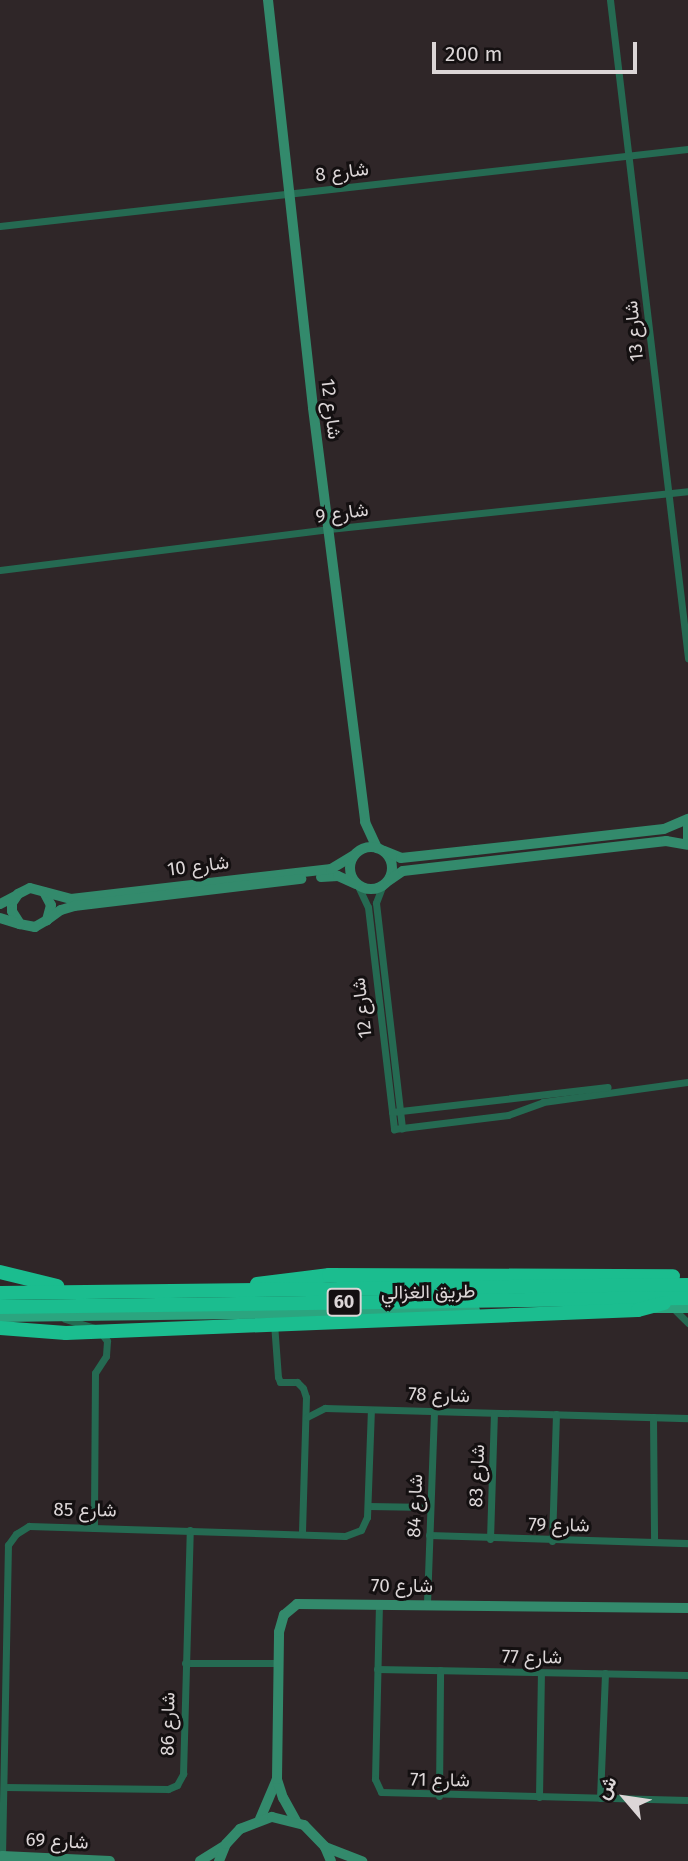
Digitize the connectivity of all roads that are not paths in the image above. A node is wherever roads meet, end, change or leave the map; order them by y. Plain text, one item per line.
1 (268, 0) edge
2 (610, 0) edge
3 (688, 149) edge
4 (626, 155) junction
5 (291, 194) junction
6 (0, 226) edge
7 (688, 491) edge
8 (667, 494) junction
9 (329, 529) junction
10 (0, 570) edge
11 (688, 659) edge
12 (688, 821) edge
13 (365, 822) junction
14 (688, 839) edge
15 (688, 845) edge
16 (380, 849) junction
17 (355, 854) junction
18 (234, 883) junction
19 (385, 884) junction
20 (357, 885) junction
21 (44, 892) junction
22 (16, 896) junction
23 (0, 904) edge
24 (0, 918) edge
25 (47, 920) junction
26 (20, 924) junction
27 (688, 1076) edge
28 (688, 1082) edge
29 (509, 1099) junction
30 (396, 1112) junction
31 (508, 1115) junction
32 (0, 1272) edge
33 (255, 1284) junction
34 (0, 1291) edge
35 (687, 1291) edge
36 (90, 1292) junction
37 (670, 1306) junction
38 (0, 1307) edge
39 (265, 1314) junction
40 (0, 1316) edge
41 (58, 1317) junction
42 (688, 1323) edge
43 (0, 1328) edge
44 (371, 1410) junction
45 (435, 1410) junction
46 (494, 1413) junction
47 (556, 1415) junction
48 (307, 1417) junction
49 (653, 1417) junction
50 (688, 1418) edge
51 (368, 1506) junction
52 (430, 1507) junction
53 (94, 1528) junction
54 (190, 1530) junction
55 (302, 1532) junction
56 (429, 1535) junction
57 (491, 1539) junction
58 (552, 1541) junction
59 (654, 1542) junction
60 (688, 1543) edge
61 (427, 1603) junction
62 (379, 1604) junction
63 (688, 1608) edge
64 (186, 1663) junction
65 (278, 1663) junction
66 (377, 1669) junction
67 (440, 1670) junction
68 (541, 1673) junction
69 (605, 1673) junction
70 (688, 1675) edge
71 (277, 1779) junction
72 (4, 1787) junction
73 (439, 1796) junction
74 (539, 1797) junction
75 (600, 1798) junction
76 (688, 1800) edge
77 (260, 1819) junction
78 (296, 1821) junction
79 (226, 1844) junction
80 (325, 1847) junction
81 (2, 1858) edge
82 (110, 1861) edge
83 (200, 1861) edge
84 (219, 1861) edge
85 (331, 1861) edge
86 (362, 1861) edge

1 - 5 street, شارع 12
2 - 4 street, شارع 13
3 - 4 street, شارع 8
4 - 5 street, شارع 8
4 - 8 street, شارع 13
5 - 6 street, شارع 8
5 - 9 street, شارع 12
7 - 8 street, شارع 9
8 - 9 street, شارع 9
8 - 11 street, شارع 13
9 - 10 street, شارع 9
9 - 13 street, شارع 12
12 - 14 street
12 - 16 street
13 - 16 street, شارع 12
13 - 17 street, شارع 12
15 - 19 street
16 - 17 street
16 - 19 street
17 - 18 street, شارع 10
17 - 20 street
18 - 20 street, شارع 10
18 - 21 street, شارع 10
18 - 25 street, شارع 10
19 - 20 street
19 - 30 street, شارع 12
20 - 30 street, شارع 12
21 - 22 street
21 - 25 street
22 - 23 street
22 - 26 street
24 - 26 street
25 - 26 street
27 - 29 street
28 - 31 street
29 - 30 street
29 - 31 street
30 - 31 street, شارع 12
32 - 36 highway
33 - 34 main road, طريق الغزالي
33 - 35 main road, طريق الغزالي
33 - 35 highway
34 - 36 highway, طريق الغزالي / 60
35 - 36 highway, طريق الغزالي / 60
35 - 37 main road, طريق الغزالي
35 - 38 highway, طريق الغزالي / 60
35 - 43 highway
37 - 39 main road, طريق الغزالي
37 - 42 street
39 - 41 main road, طريق الغزالي
39 - 48 street
40 - 41 main road, طريق الغزالي
41 - 53 street
44 - 45 street, شارع 78
44 - 48 street, شارع 78
44 - 51 street, شارع 85
45 - 46 street, شارع 78
45 - 52 street, شارع 84
46 - 47 street, شارع 78
46 - 57 street, شارع 83
47 - 49 street, شارع 78
47 - 58 street
48 - 55 street
49 - 50 street, شارع 78
49 - 59 street
51 - 52 street
51 - 55 street, شارع 85
52 - 56 street, شارع 84
53 - 54 street, شارع 85
53 - 72 street, شارع 85
54 - 55 street, شارع 85
54 - 64 street, شارع 86
56 - 57 street, شارع 79
56 - 61 street, شارع 84
57 - 58 street, شارع 79
58 - 59 street, شارع 79
59 - 60 street, شارع 79
61 - 62 street, شارع 70
61 - 63 street, شارع 70
62 - 65 street, شارع 70
62 - 66 street, شارع 71
64 - 65 street
64 - 72 street, شارع 86
65 - 71 street, شارع 70
66 - 67 street, شارع 77
66 - 73 street, شارع 71
67 - 68 street, شارع 77
67 - 73 street
68 - 69 street, شارع 77
68 - 74 street
69 - 70 street, شارع 77
69 - 75 street
71 - 77 street, شارع 70
71 - 78 street, شارع 70
72 - 81 street, شارع 85
73 - 74 street, شارع 71
74 - 75 street, شارع 71
75 - 76 street, شارع 71
77 - 78 street
77 - 79 street
78 - 80 street
79 - 83 street
79 - 84 street
80 - 85 street
80 - 86 street
81 - 82 street, شارع 69

